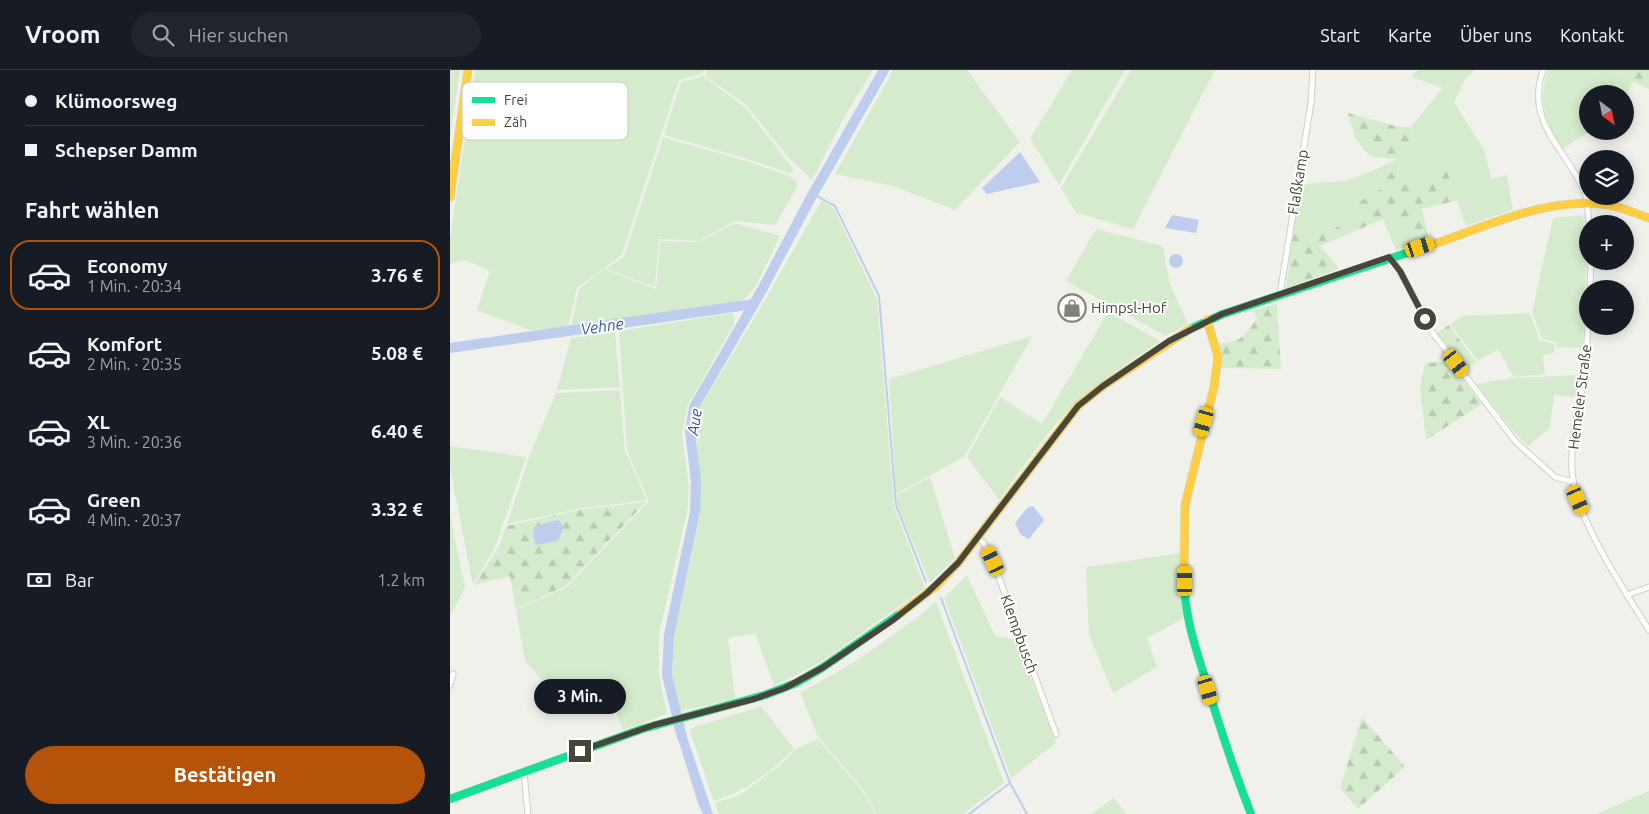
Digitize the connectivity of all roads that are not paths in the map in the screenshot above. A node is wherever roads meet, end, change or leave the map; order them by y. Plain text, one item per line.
1 (1313, 70) edge
2 (1543, 70) edge
3 (462, 112) edge
4 (1579, 184) edge
5 (450, 197) edge
6 (1579, 205) edge
7 (1596, 205) edge
8 (1649, 218) edge
9 (1389, 257) junction
10 (1280, 294) junction
11 (1207, 320) junction
12 (1587, 335) edge
13 (1574, 482) junction
14 (978, 538) junction
15 (1649, 587) edge
16 (1627, 594) junction
17 (1649, 630) edge
18 (453, 674) dead end
19 (450, 685) edge
20 (1056, 734) dead end
21 (524, 772) junction
22 (450, 800) edge
23 (528, 814) edge
24 (1251, 814) edge

1 - 10 street, Flaßkamp
2 - 4 street
3 - 5 main road
6 - 9 main road
7 - 8 main road
9 - 10 main road
9 - 13 street
10 - 11 main road
11 - 14 main road
11 - 24 main road
12 - 13 street, Hemeler Straße
13 - 16 street, Hemeler Straße
14 - 20 street, Klempbusch
14 - 21 main road
15 - 16 street
16 - 17 street, Hemeler Straße
18 - 19 street
21 - 22 main road
21 - 23 street

